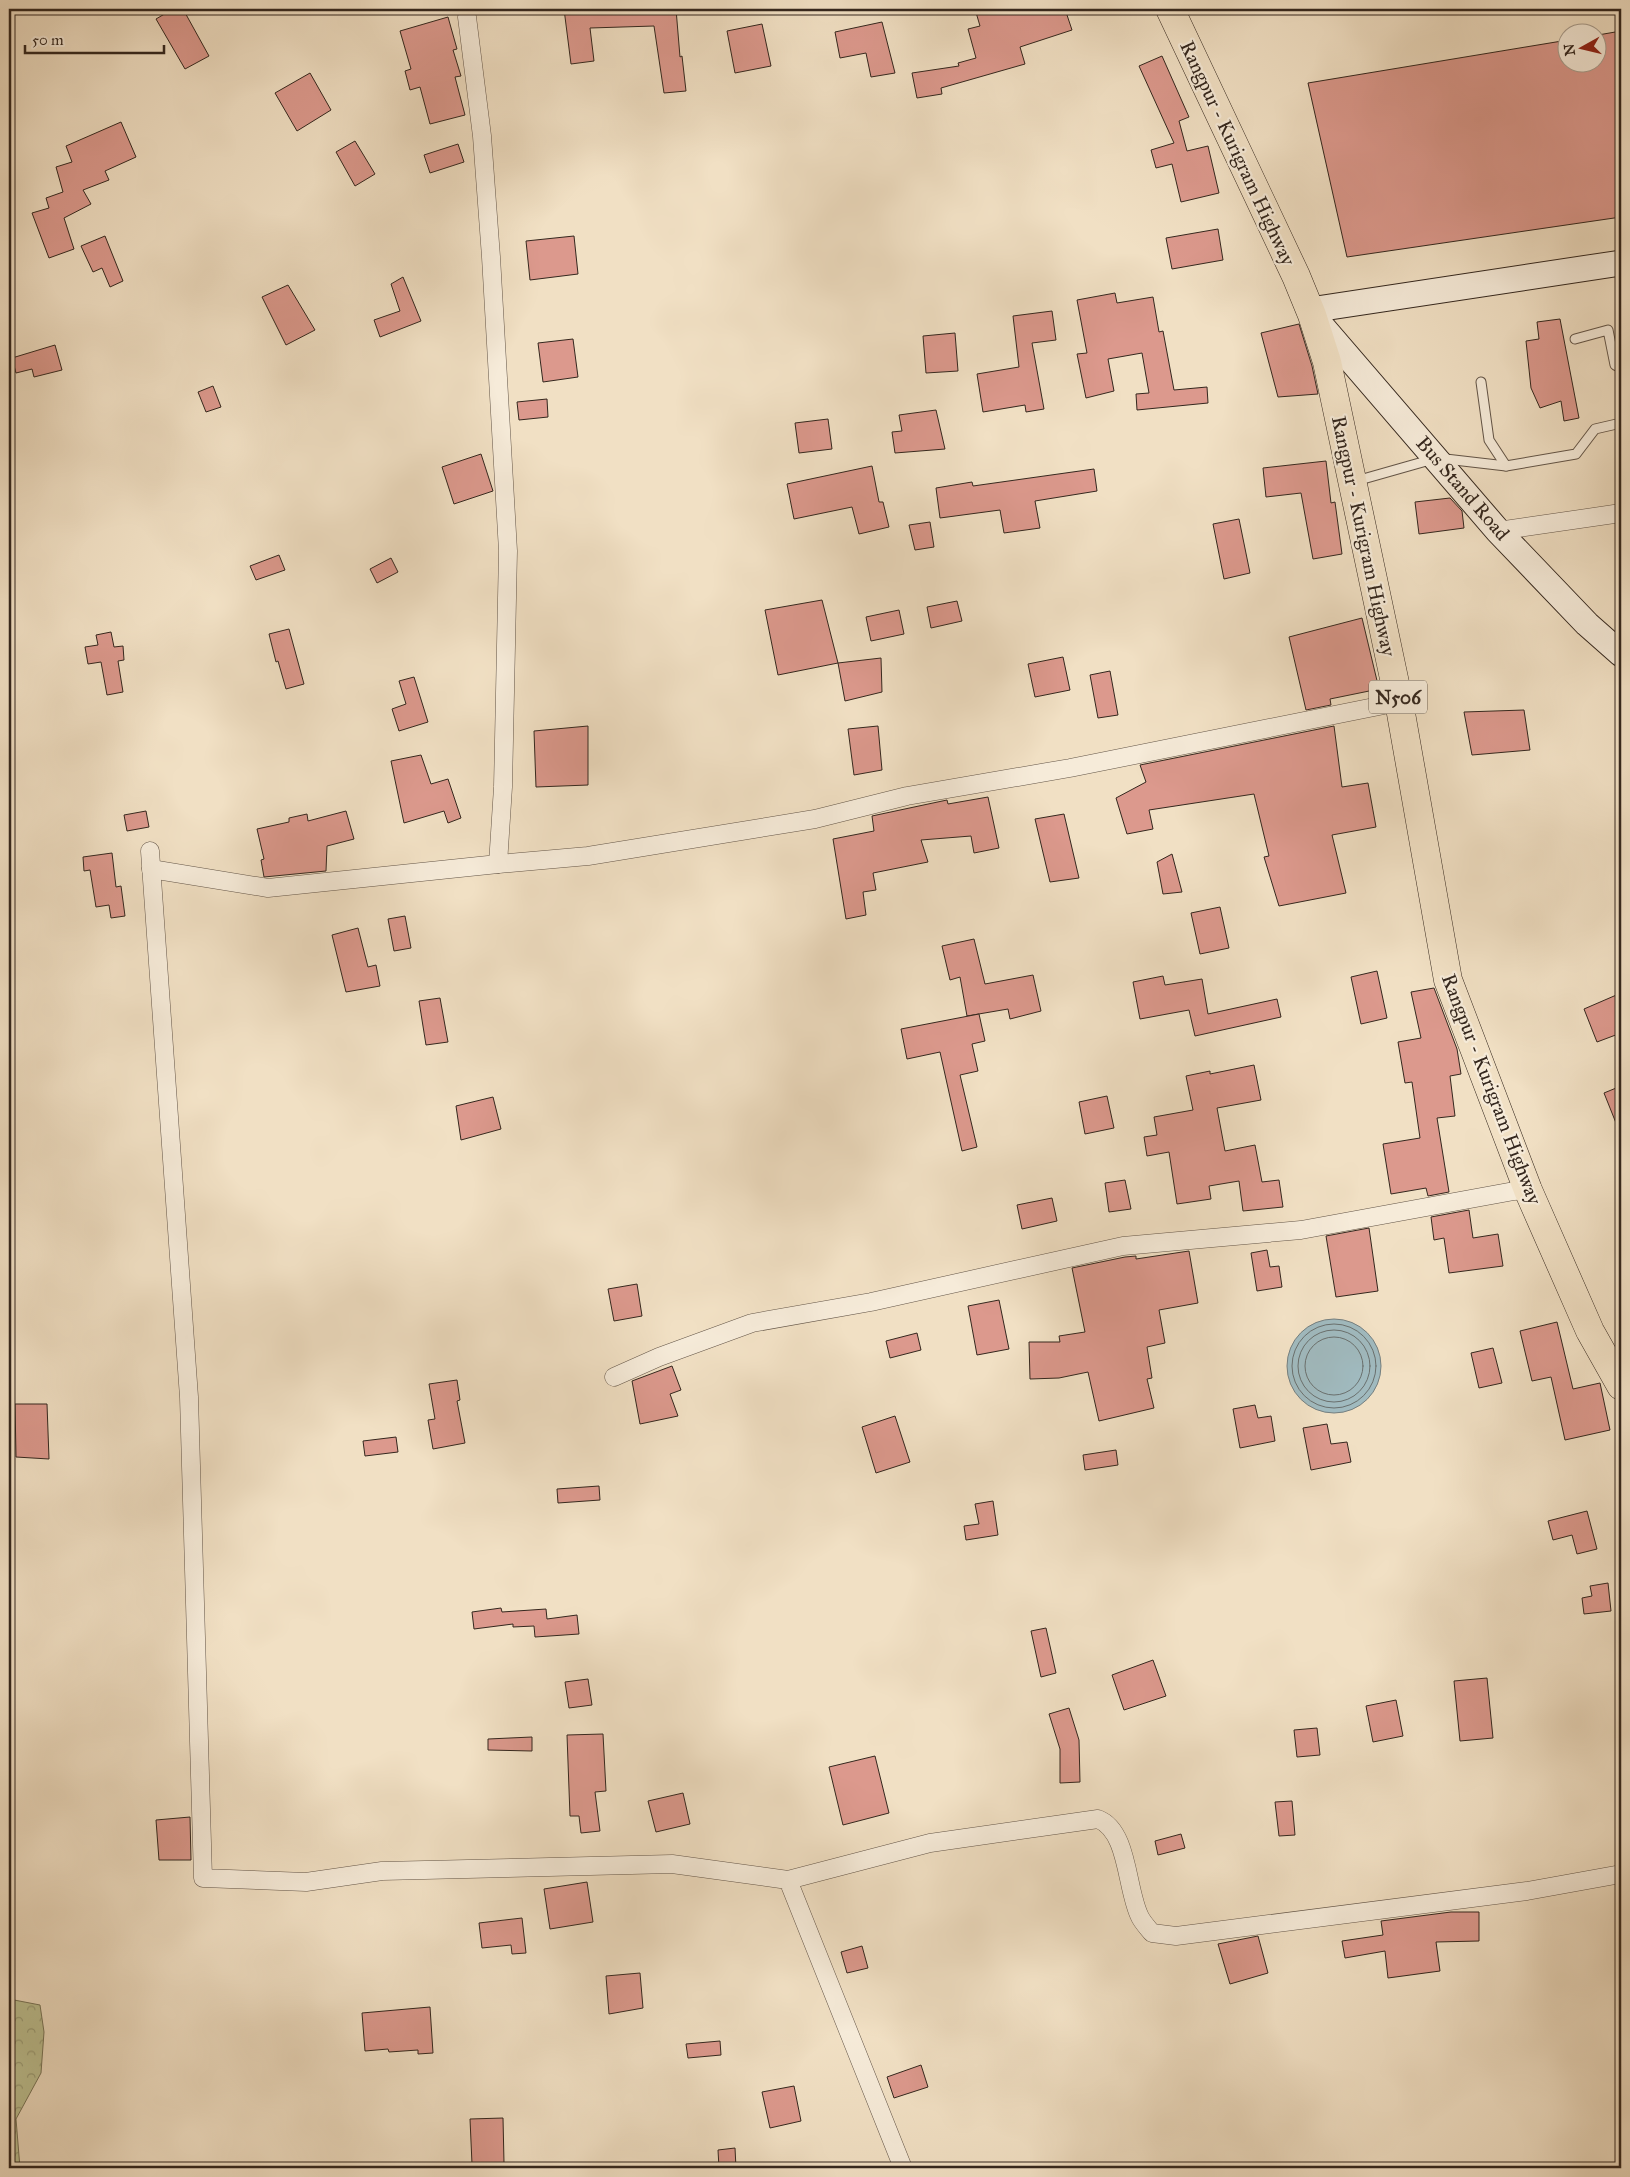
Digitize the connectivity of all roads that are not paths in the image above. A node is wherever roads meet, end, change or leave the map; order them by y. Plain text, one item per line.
1 (1170, 9) edge
2 (467, 17) dead end
3 (1621, 263) edge
4 (1311, 312) junction
5 (1575, 339) dead end
6 (1621, 368) edge
7 (1481, 382) dead end
8 (1621, 423) edge
9 (1437, 458) junction
10 (1506, 466) junction
11 (1353, 482) junction
12 (1621, 513) edge
13 (1498, 531) junction
14 (1621, 654) edge
15 (1400, 702) junction
16 (150, 851) dead end
17 (498, 864) junction
18 (151, 869) junction
19 (1528, 1190) junction
20 (614, 1377) dead end
21 (1621, 1386) edge
22 (1621, 1874) edge
23 (788, 1880) junction
24 (903, 2168) edge

1 - 4 highway, Rangpur - Kurigram Highway / N506
2 - 17 street
3 - 4 street
4 - 9 street, Bus Stand Road
4 - 11 highway, Rangpur - Kurigram Highway / N506
5 - 6 lane
7 - 10 lane
8 - 10 lane
9 - 10 lane
9 - 11 lane
9 - 13 street, Bus Stand Road
11 - 15 highway, Rangpur - Kurigram Highway / N506
12 - 13 street
13 - 14 street, Bus Stand Road
15 - 17 street
15 - 19 highway, Rangpur - Kurigram Highway / N506
16 - 18 street
17 - 18 street
18 - 23 street
19 - 20 street
19 - 21 highway, Rangpur - Kurigram Highway / N506
22 - 23 street
23 - 24 street

